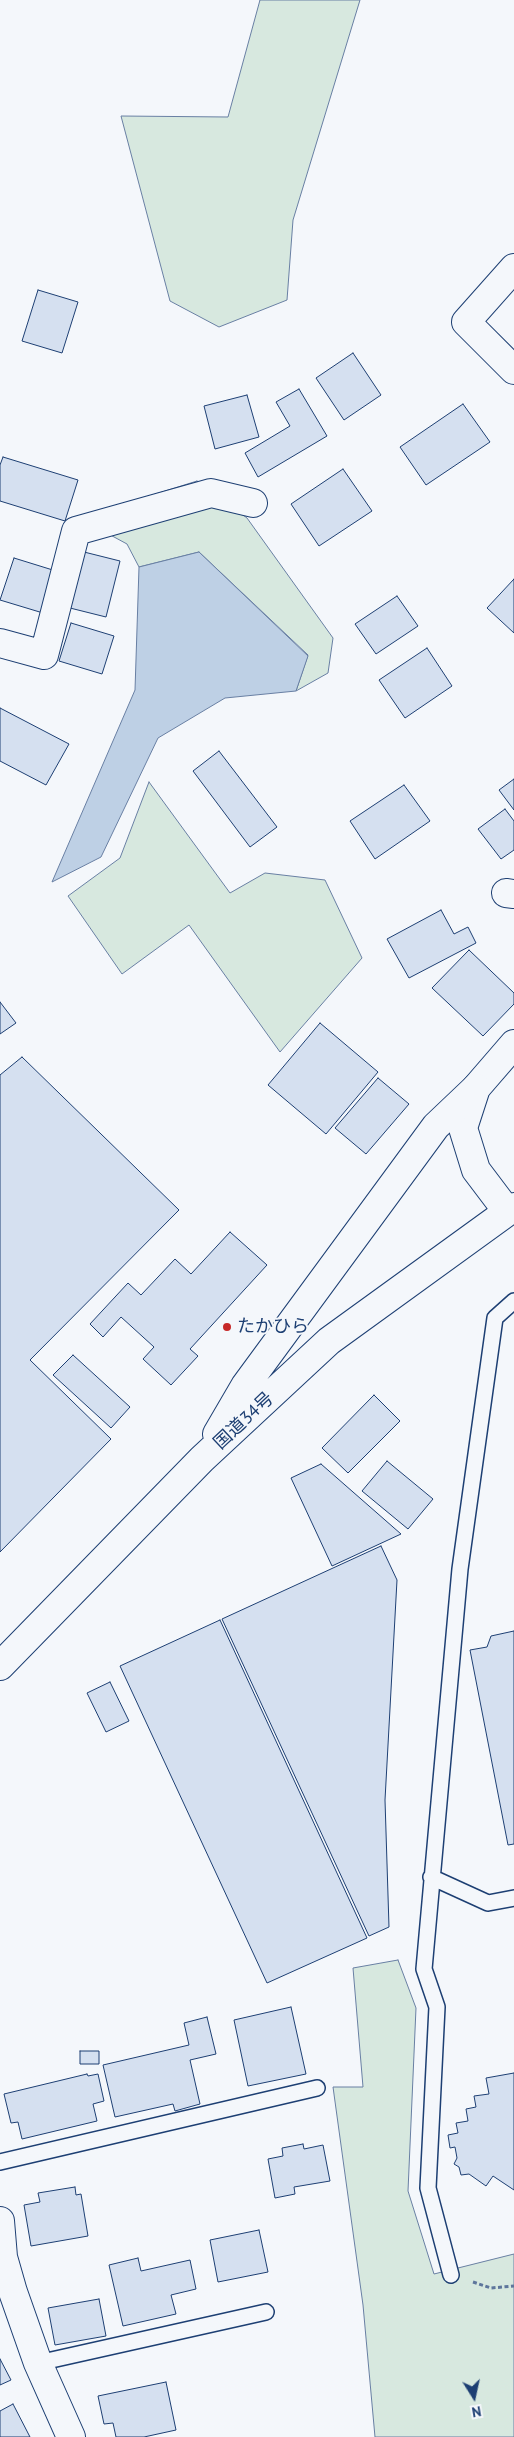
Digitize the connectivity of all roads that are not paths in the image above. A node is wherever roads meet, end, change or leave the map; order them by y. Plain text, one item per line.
1 (514, 268) edge
2 (514, 370) edge
3 (253, 503) dead end
4 (0, 642) edge
5 (514, 1044) edge
6 (476, 1088) junction
7 (511, 1209) edge
8 (514, 1301) edge
9 (202, 1460) junction
10 (0, 1666) edge
11 (431, 1877) junction
12 (514, 1898) edge
13 (317, 2088) dead end
14 (0, 2162) edge
15 (0, 2221) edge
16 (451, 2274) road end
17 (6, 2295) edge
18 (266, 2312) dead end
19 (38, 2363) junction
20 (71, 2437) edge

1 - 2 main road
3 - 4 main road
5 - 6 main road
6 - 7 main road
6 - 9 main road
7 - 9 main road, 国道34号
8 - 11 lane
9 - 10 main road, 国道34号
11 - 12 lane
11 - 16 lane
13 - 14 lane
15 - 17 main road
17 - 19 main road
18 - 19 lane
19 - 20 main road

